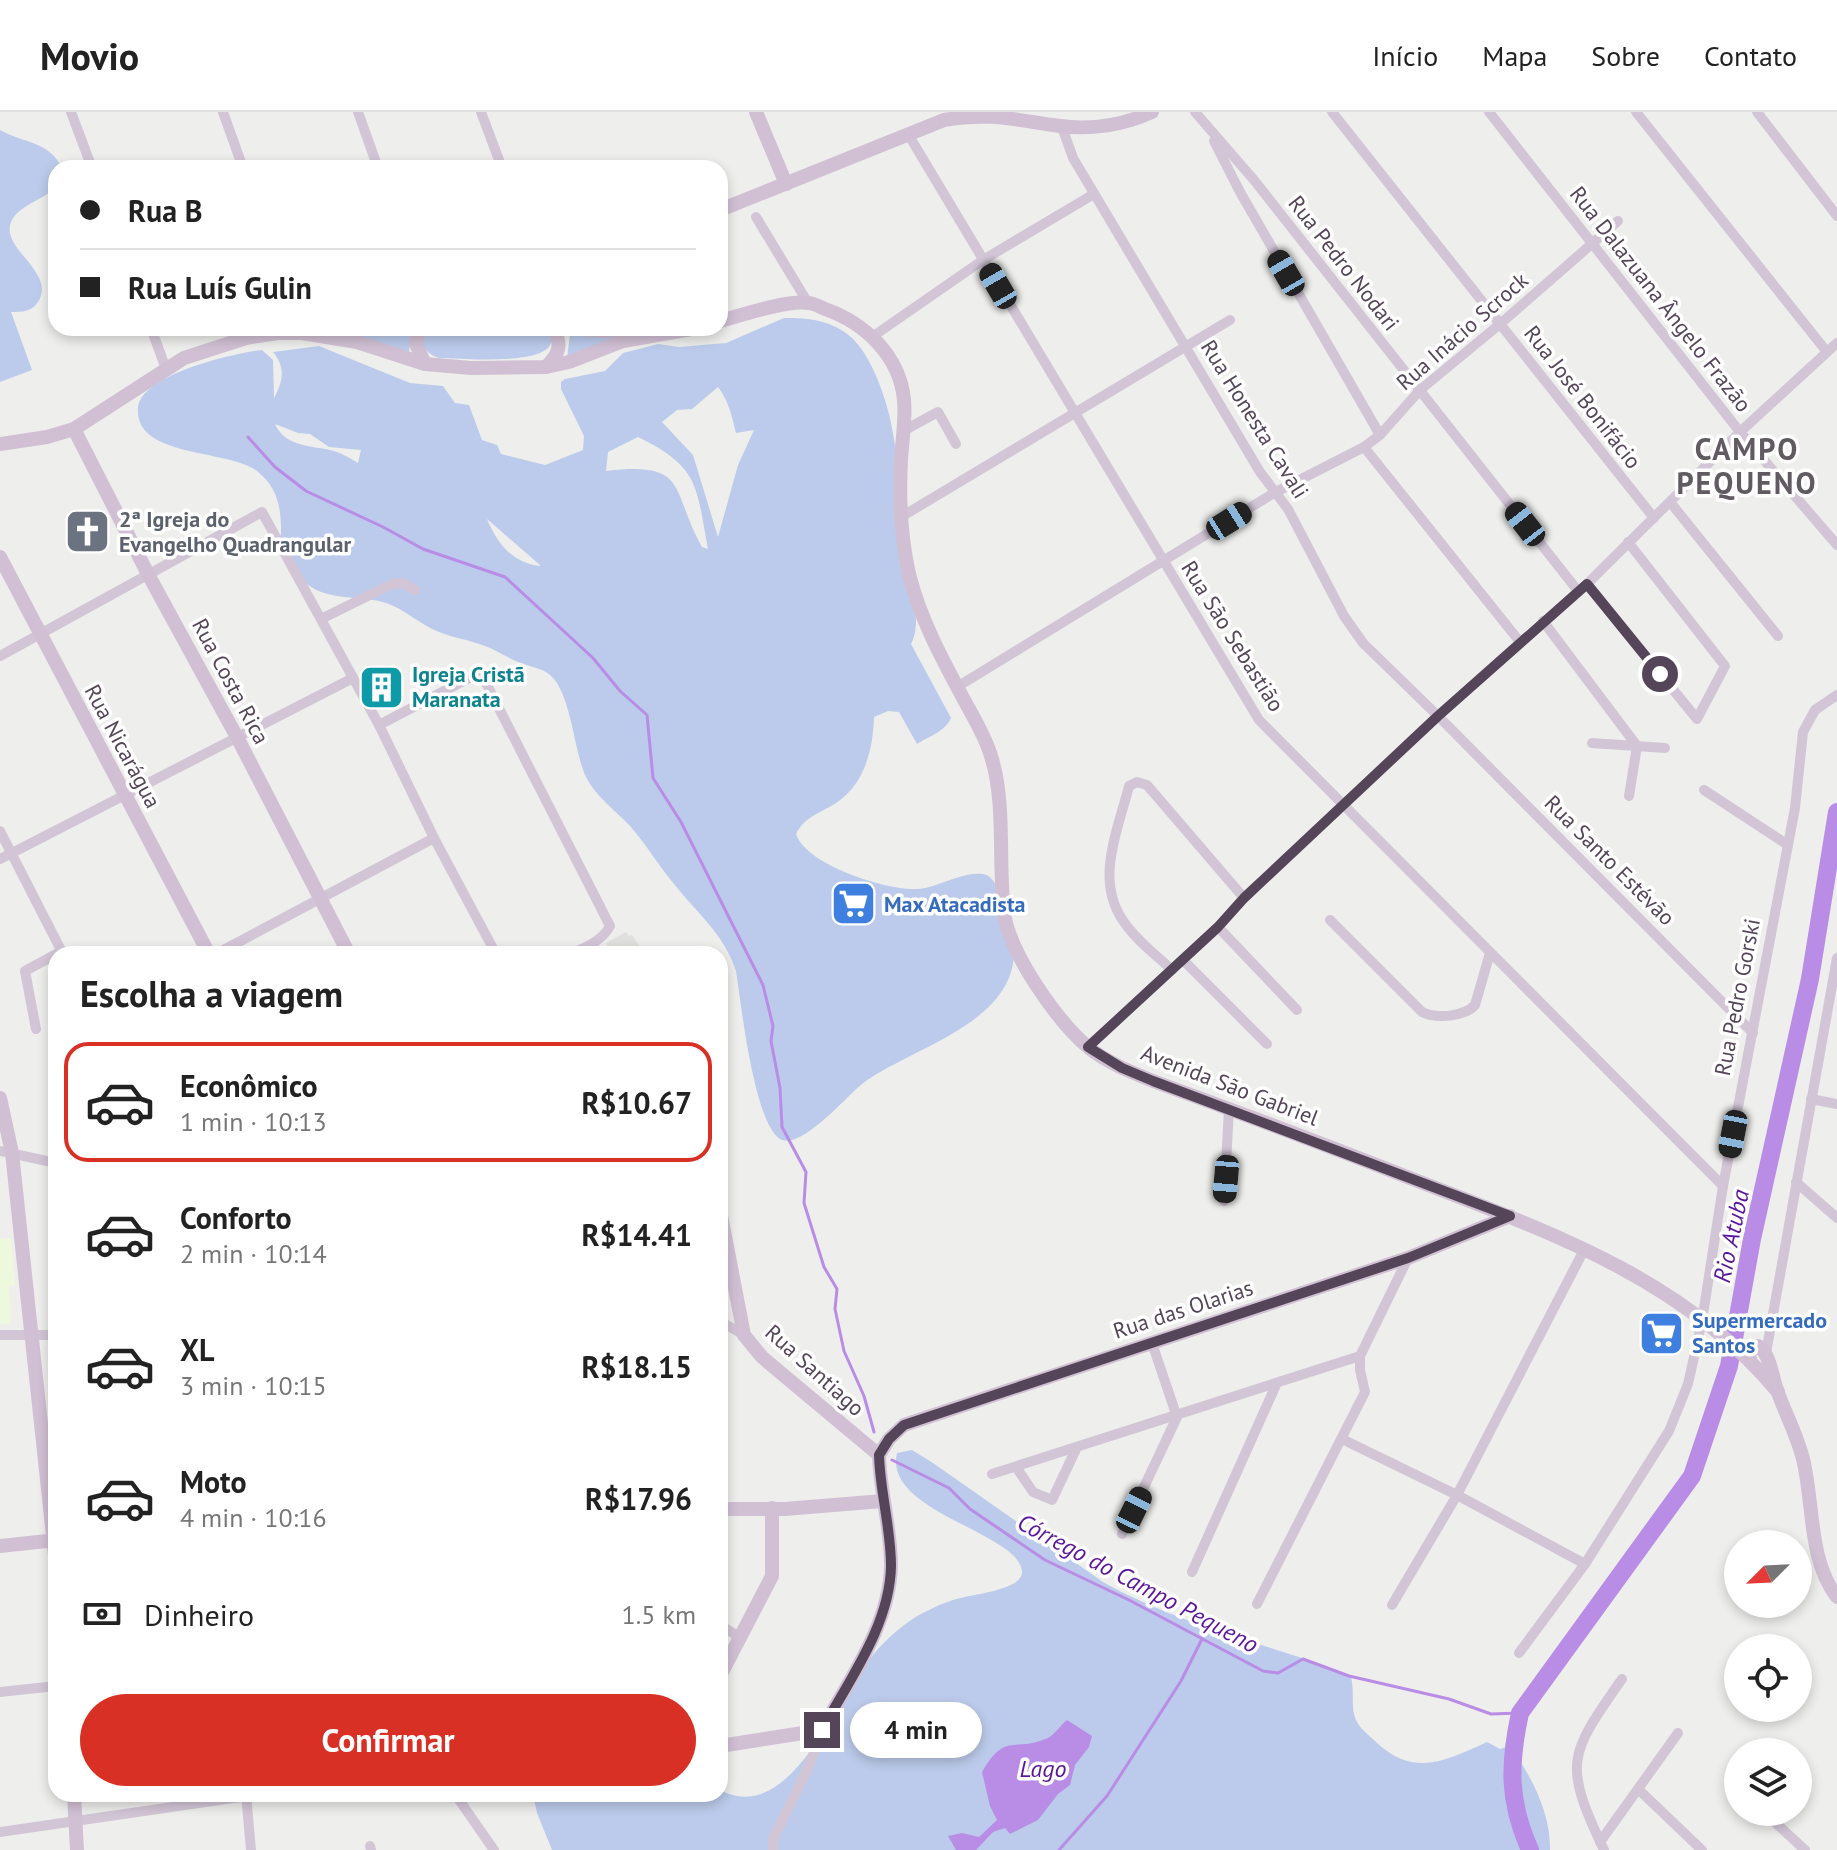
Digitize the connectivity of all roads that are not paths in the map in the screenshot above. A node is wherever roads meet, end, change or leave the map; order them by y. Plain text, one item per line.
1 (71, 112) edge
2 (223, 112) edge
3 (358, 112) edge
4 (481, 112) edge
5 (756, 112) edge
6 (1152, 112) edge
7 (1195, 112) edge
8 (1332, 112) edge
9 (1489, 112) edge
10 (1636, 112) edge
11 (1757, 112) edge
12 (1001, 113) edge
13 (942, 116) edge
14 (1062, 127) junction
15 (1207, 128) junction
16 (908, 134) junction
17 (89, 160) edge
18 (240, 160) edge
19 (375, 160) edge
20 (499, 160) edge
21 (786, 184) junction
22 (1094, 194) junction
23 (728, 207) edge
24 (1837, 216) edge
25 (756, 217) dead end
26 (1618, 221) dead end
27 (1592, 245) junction
28 (983, 260) junction
29 (808, 303) junction
30 (728, 319) edge
31 (1230, 320) dead end
32 (1500, 324) junction
33 (154, 336) edge
34 (260, 336) edge
35 (329, 336) edge
36 (418, 336) edge
37 (556, 336) edge
38 (651, 336) edge
39 (872, 337) junction
40 (1837, 343) edge
41 (1187, 348) junction
42 (1827, 352) junction
43 (425, 364) junction
44 (546, 367) junction
45 (166, 369) junction
46 (1420, 390) junction
47 (1074, 414) junction
48 (74, 429) junction
49 (903, 431) junction
50 (1740, 432) junction
51 (1380, 435) junction
52 (0, 444) edge
53 (956, 444) dead end
54 (1364, 447) junction
55 (1274, 493) junction
56 (1670, 502) junction
57 (901, 517) junction
58 (1654, 518) junction
59 (1628, 542) junction
60 (1837, 545) edge
61 (0, 557) edge
62 (1163, 563) junction
63 (149, 576) junction
64 (1583, 588) junction
65 (415, 590) dead end
66 (321, 619) junction
67 (1543, 621) junction
68 (40, 635) junction
69 (1778, 636) dead end
70 (1520, 642) junction
71 (0, 656) edge
72 (353, 678) junction
73 (957, 687) junction
74 (1837, 695) edge
75 (1438, 716) junction
76 (379, 725) junction
77 (238, 739) junction
78 (1592, 743) dead end
79 (1637, 746) junction
80 (1665, 748) dead end
81 (1704, 790) dead end
82 (125, 796) junction
83 (1629, 796) dead end
84 (1343, 805) junction
85 (0, 831) edge
86 (434, 838) junction
87 (1788, 845) junction
88 (11, 853) junction
89 (0, 859) edge
90 (1244, 898) junction
91 (320, 900) junction
92 (1330, 920) dead end
93 (1218, 927) junction
94 (59, 946) edge
95 (205, 946) edge
96 (231, 946) edge
97 (345, 946) edge
98 (492, 946) edge
99 (587, 946) edge
100 (1490, 953) junction
101 (1837, 958) edge
102 (48, 959) edge
103 (1183, 960) junction
104 (1172, 970) junction
105 (1834, 988) edge
106 (1297, 1010) dead end
107 (36, 1029) dead end
108 (1753, 1033) junction
109 (1267, 1044) dead end
110 (1088, 1047) junction
111 (0, 1098) edge
112 (1811, 1099) junction
113 (1837, 1104) edge
114 (1229, 1109) junction
115 (6, 1152) edge
116 (48, 1161) edge
117 (1796, 1182) junction
118 (1723, 1186) junction
119 (1224, 1201) dead end
120 (1510, 1216) junction
121 (1837, 1218) edge
122 (1585, 1248) junction
123 (728, 1252) edge
124 (1408, 1258) junction
125 (1702, 1321) junction
126 (728, 1326) edge
127 (0, 1335) edge
128 (48, 1335) edge
129 (744, 1335) junction
130 (32, 1336) junction
131 (1152, 1343) junction
132 (1757, 1354) junction
133 (1360, 1356) junction
134 (1276, 1385) junction
135 (1177, 1417) junction
136 (1342, 1439) junction
137 (1077, 1447) junction
138 (879, 1455) junction
139 (1016, 1467) junction
140 (992, 1474) dead end
141 (48, 1478) edge
142 (1457, 1495) junction
143 (883, 1501) junction
144 (772, 1508) junction
145 (728, 1509) edge
146 (1122, 1534) dead end
147 (48, 1541) edge
148 (0, 1546) edge
149 (1585, 1564) junction
150 (1192, 1572) dead end
151 (1837, 1597) edge
152 (1257, 1604) dead end
153 (1392, 1605) dead end
154 (728, 1630) edge
155 (741, 1638) junction
156 (1519, 1653) dead end
157 (728, 1662) edge
158 (1622, 1679) dead end
159 (48, 1687) edge
160 (0, 1692) edge
161 (822, 1730) junction
162 (1678, 1733) dead end
163 (728, 1745) edge
164 (1638, 1789) junction
165 (74, 1802) edge
166 (203, 1802) edge
167 (247, 1802) edge
168 (461, 1802) edge
169 (75, 1823) junction
170 (1779, 1826) edge
171 (0, 1832) edge
172 (1602, 1846) edge
173 (77, 1850) edge
174 (251, 1850) edge
175 (494, 1850) edge
176 (773, 1850) edge
177 (1702, 1850) edge
178 (1805, 1850) edge

1 - 17 street
2 - 18 street
3 - 19 street
4 - 20 street
5 - 21 main road
6 - 14 main road
7 - 15 street, Rua Pedro Nodari
8 - 32 street, Rua José Bonifácio
9 - 27 street, Rua Dalazuana Ângelo Frazão
10 - 42 street
11 - 24 street
12 - 13 main road
12 - 14 main road
13 - 16 main road
14 - 22 street, Rua Honesta Cavali
15 - 46 street, Rua Pedro Nodari
15 - 51 street
16 - 21 main road
16 - 28 street, Rua São Sebastião
21 - 23 main road
22 - 28 street
22 - 41 street, Rua Honesta Cavali
25 - 29 street
26 - 27 street, Rua Inácio Scrock
27 - 32 street, Rua Inácio Scrock
27 - 50 street, Rua Dalazuana Ângelo Frazão
28 - 39 street
28 - 47 street, Rua São Sebastião
29 - 30 main road
29 - 39 main road, Avenida São Gabriel
31 - 41 street
32 - 46 street, Rua Inácio Scrock
32 - 58 street, Rua José Bonifácio
33 - 45 street
34 - 45 main road
35 - 43 main road
36 - 43 main road
37 - 44 main road
38 - 44 main road
39 - 49 main road, Avenida São Gabriel
40 - 42 street
41 - 47 street
41 - 55 street, Rua Honesta Cavali
42 - 50 street
43 - 44 main road
45 - 48 main road
46 - 51 street, Rua Inácio Scrock
46 - 64 street, Rua Pedro Nodari
47 - 57 street
47 - 62 street, Rua São Sebastião
48 - 52 main road
48 - 63 main road, Rua Costa Rica
49 - 53 street
49 - 57 main road, Avenida São Gabriel
50 - 56 street
50 - 60 street, Rua Dalazuana Ângelo Frazão
51 - 54 street, Rua Inácio Scrock
54 - 55 street, Rua Inácio Scrock
54 - 70 street
55 - 62 street, Rua Inácio Scrock
55 - 75 street, Rua Honesta Cavali
56 - 58 street
56 - 69 street
57 - 73 main road, Avenida São Gabriel
58 - 59 street
59 - 64 street
59 - 64 street, Rua Pedro Nodari
61 - 68 main road, Rua Nicarágua
62 - 73 street, Rua Inácio Scrock
62 - 84 street, Rua São Sebastião
63 - 66 street
63 - 68 street
63 - 77 main road, Rua Costa Rica
64 - 67 street
65 - 66 street
66 - 72 street
67 - 70 street
67 - 79 street
68 - 71 street
68 - 82 main road, Rua Nicarágua
70 - 75 street
72 - 76 street
72 - 77 street
73 - 110 main road, Avenida São Gabriel
74 - 87 street, Rua Pedro Gorski
75 - 84 street
75 - 108 street, Rua Santo Estévão
76 - 86 street
76 - 99 street
77 - 82 street
77 - 91 main road, Rua Costa Rica
78 - 79 street
79 - 80 street
79 - 83 street
81 - 87 street
82 - 88 street
82 - 95 main road, Rua Nicarágua
84 - 90 street
84 - 100 street, Rua São Sebastião
85 - 88 street
86 - 91 street
86 - 98 street
87 - 108 street, Rua Pedro Gorski
88 - 89 street
88 - 94 street
90 - 93 street
90 - 104 street
91 - 96 street
91 - 97 main road, Rua Costa Rica
92 - 100 street
93 - 103 street
93 - 106 street
100 - 118 street, Rua São Sebastião
101 - 105 street
102 - 107 street
103 - 104 street
103 - 109 street
104 - 110 street
105 - 112 street
108 - 118 street, Rua Pedro Gorski
110 - 114 main road, Avenida São Gabriel
111 - 115 main road
112 - 113 street
112 - 117 street
114 - 119 street
114 - 120 main road, Avenida São Gabriel
115 - 116 street
115 - 130 main road
117 - 121 street
117 - 132 street
118 - 125 street, Rua Pedro Gorski
120 - 122 main road, Avenida São Gabriel
120 - 124 main road, Rua das Olarias
122 - 125 main road, Avenida São Gabriel
122 - 142 street
123 - 129 main road
124 - 131 main road, Rua das Olarias
124 - 133 street
125 - 132 main road, Avenida São Gabriel
125 - 149 street, Rua Pedro Gorski
126 - 129 street, Rua Santiago
127 - 130 street
128 - 130 street
129 - 138 main road, Rua Santiago
130 - 141 main road
131 - 135 street
131 - 138 main road, Rua das Olarias
132 - 151 main road
133 - 134 street
133 - 136 street
134 - 135 street
134 - 150 street
135 - 137 street
135 - 146 street
136 - 142 street
136 - 152 street
137 - 139 street
137 - 139 street
138 - 143 main road
139 - 140 street
142 - 149 street
142 - 153 street
143 - 144 main road
143 - 161 main road
144 - 145 main road
144 - 155 main road
147 - 148 main road
149 - 156 street, Rua Pedro Gorski
154 - 155 street
155 - 157 main road
158 - 172 street
159 - 160 street
161 - 163 main road
161 - 176 street
162 - 164 street
164 - 172 street
164 - 177 street
165 - 169 main road
166 - 169 street
167 - 174 street
168 - 175 street
169 - 171 street
169 - 173 main road
170 - 178 street

